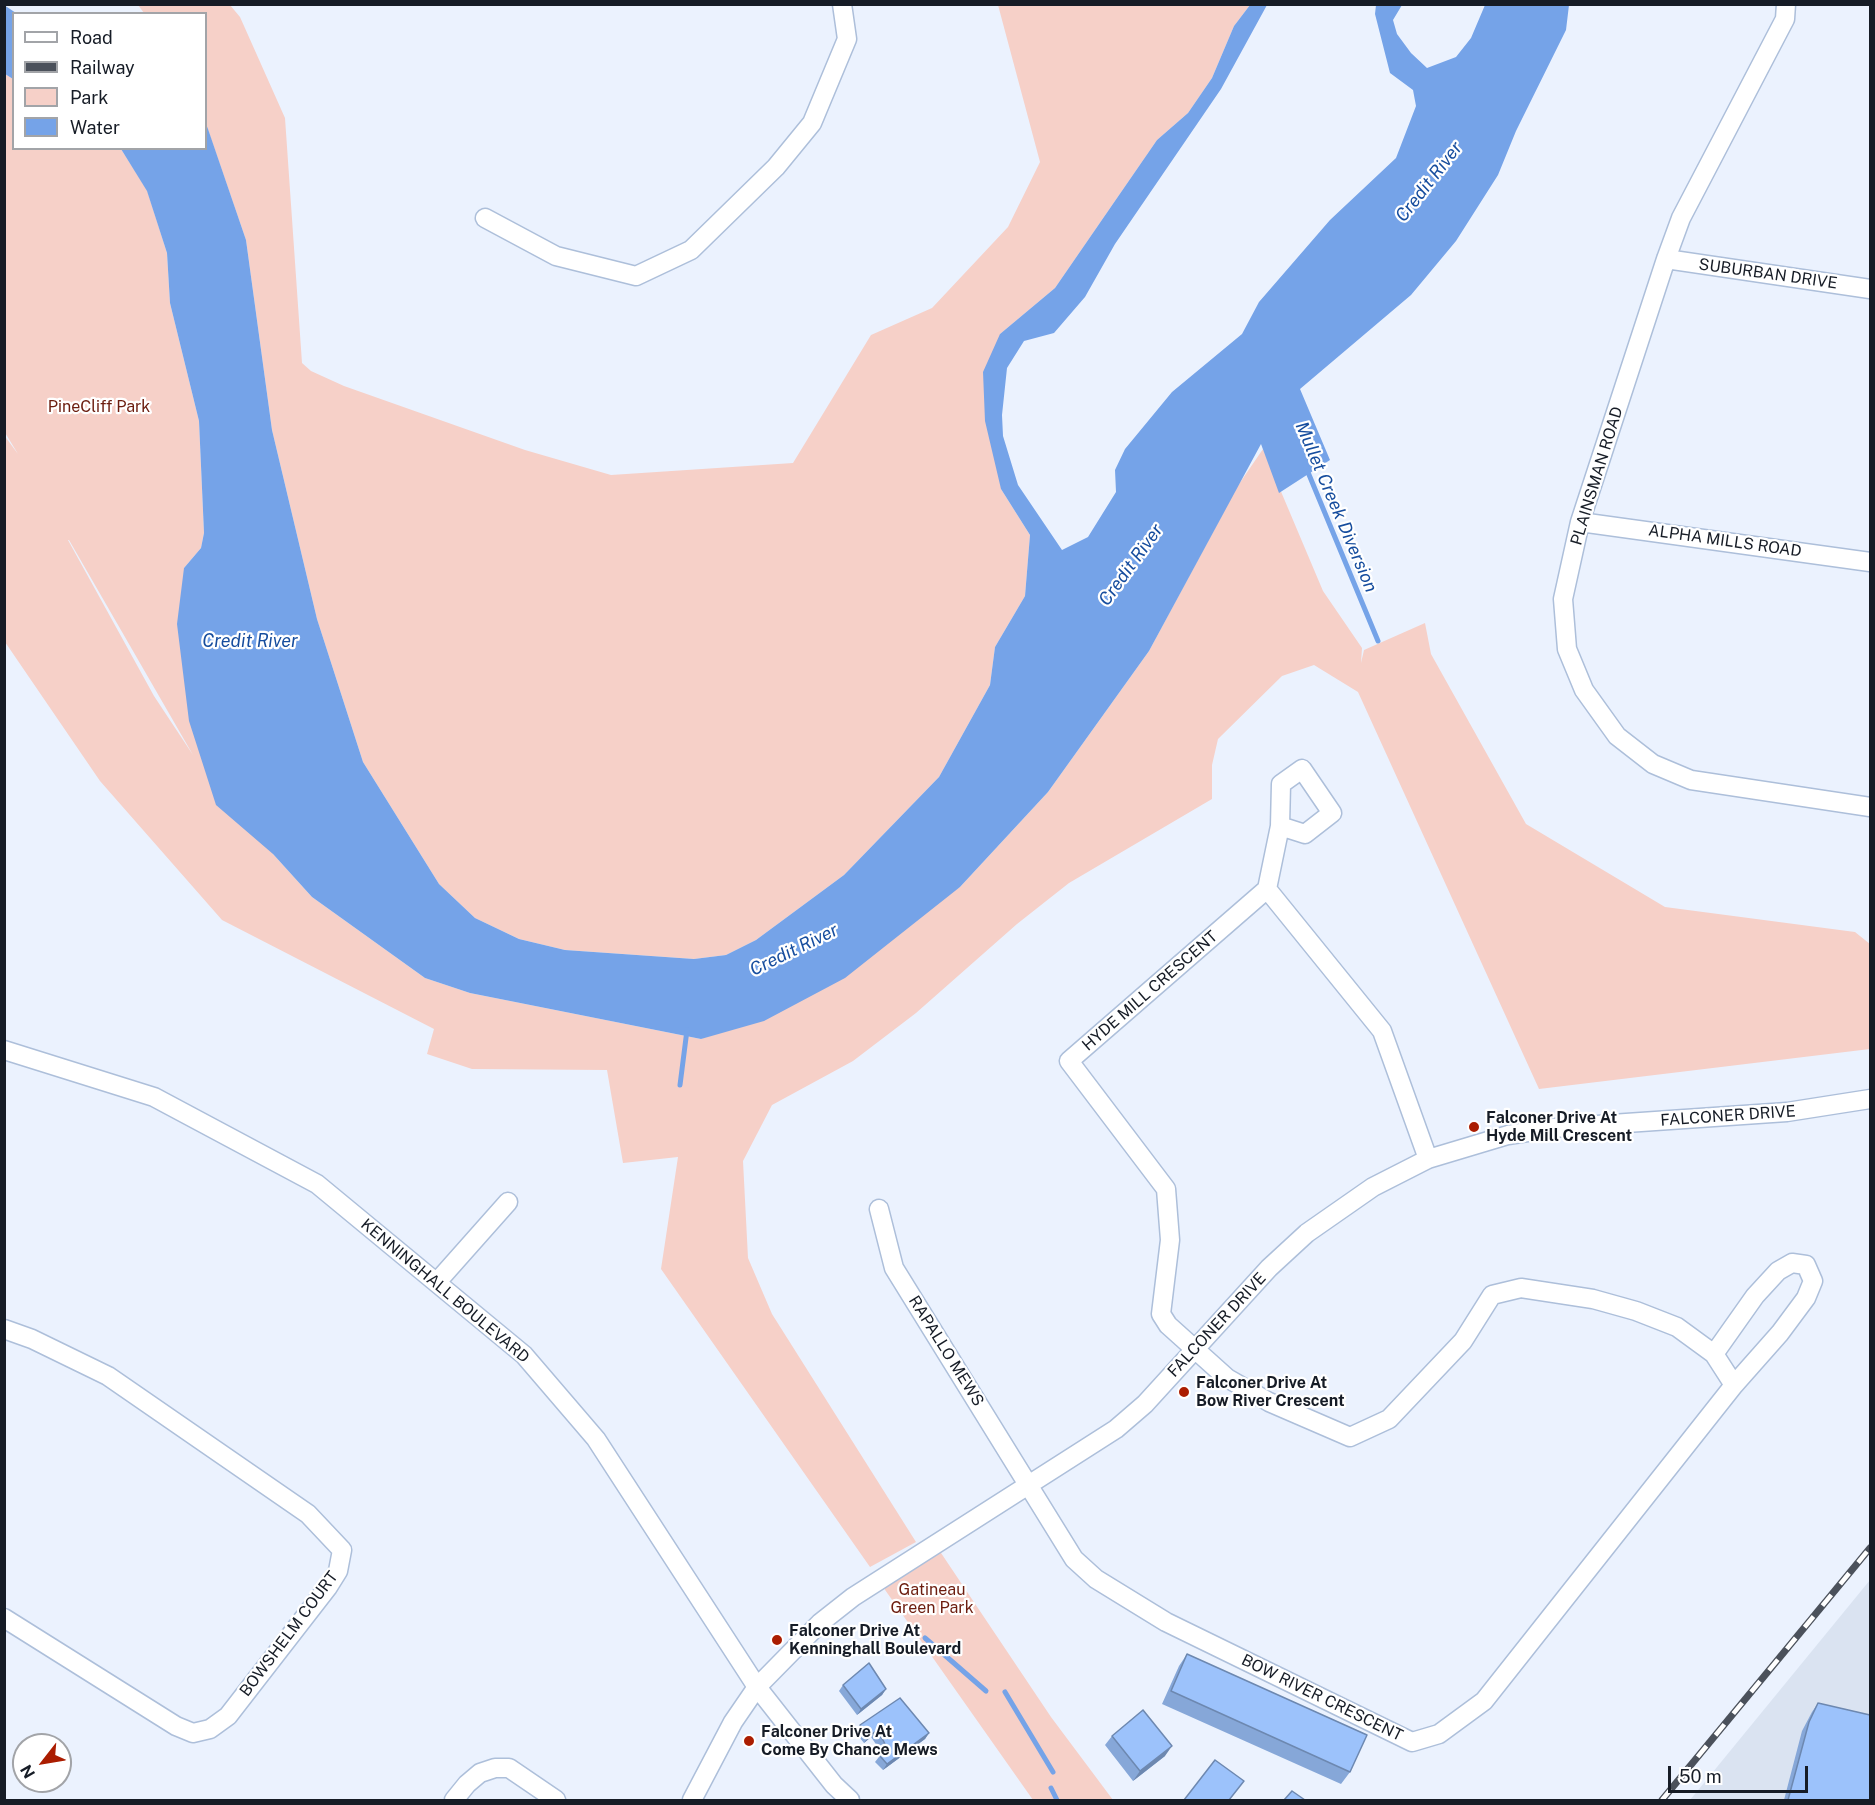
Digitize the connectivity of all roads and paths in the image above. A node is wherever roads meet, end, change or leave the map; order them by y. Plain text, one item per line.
1 (842, 4) edge
2 (1786, 4) edge
3 (485, 218) dead end
4 (1666, 259) junction
5 (1870, 289) edge
6 (1580, 522) junction
7 (1870, 562) edge
8 (1870, 807) edge
9 (1280, 826) dead end
10 (1267, 890) junction
11 (4, 1050) edge
12 (1870, 1099) edge
13 (1428, 1159) junction
14 (508, 1202) dead end
15 (879, 1209) dead end
16 (438, 1282) junction
17 (4, 1329) edge
18 (1195, 1349) junction
19 (1714, 1354) junction
20 (1734, 1385) junction
21 (1031, 1485) junction
22 (4, 1618) edge
23 (757, 1687) junction
24 (454, 1800) edge
25 (556, 1800) edge
26 (692, 1800) edge
27 (850, 1800) edge

1 - 3 street
2 - 4 street, PLAINSMAN ROAD
4 - 5 street, SUBURBAN DRIVE
4 - 6 street, PLAINSMAN ROAD
6 - 7 street, ALPHA MILLS ROAD
6 - 8 street, PLAINSMAN ROAD
9 - 10 street
10 - 13 street
10 - 18 street, HYDE MILL CRESCENT
11 - 16 street, KENNINGHALL BOULEVARD
12 - 13 street, FALCONER DRIVE
13 - 18 street, FALCONER DRIVE
14 - 16 street
15 - 21 street, RAPALLO MEWS
16 - 23 street, KENNINGHALL BOULEVARD
17 - 22 street, BOWSHELM COURT
18 - 19 street
18 - 21 street, FALCONER DRIVE
19 - 20 street
19 - 20 street, BOW RIVER CRESCENT
20 - 21 street, BOW RIVER CRESCENT
21 - 23 street, FALCONER DRIVE
23 - 26 street, FALCONER DRIVE
23 - 27 street, KENNINGHALL BOULEVARD
24 - 25 street

